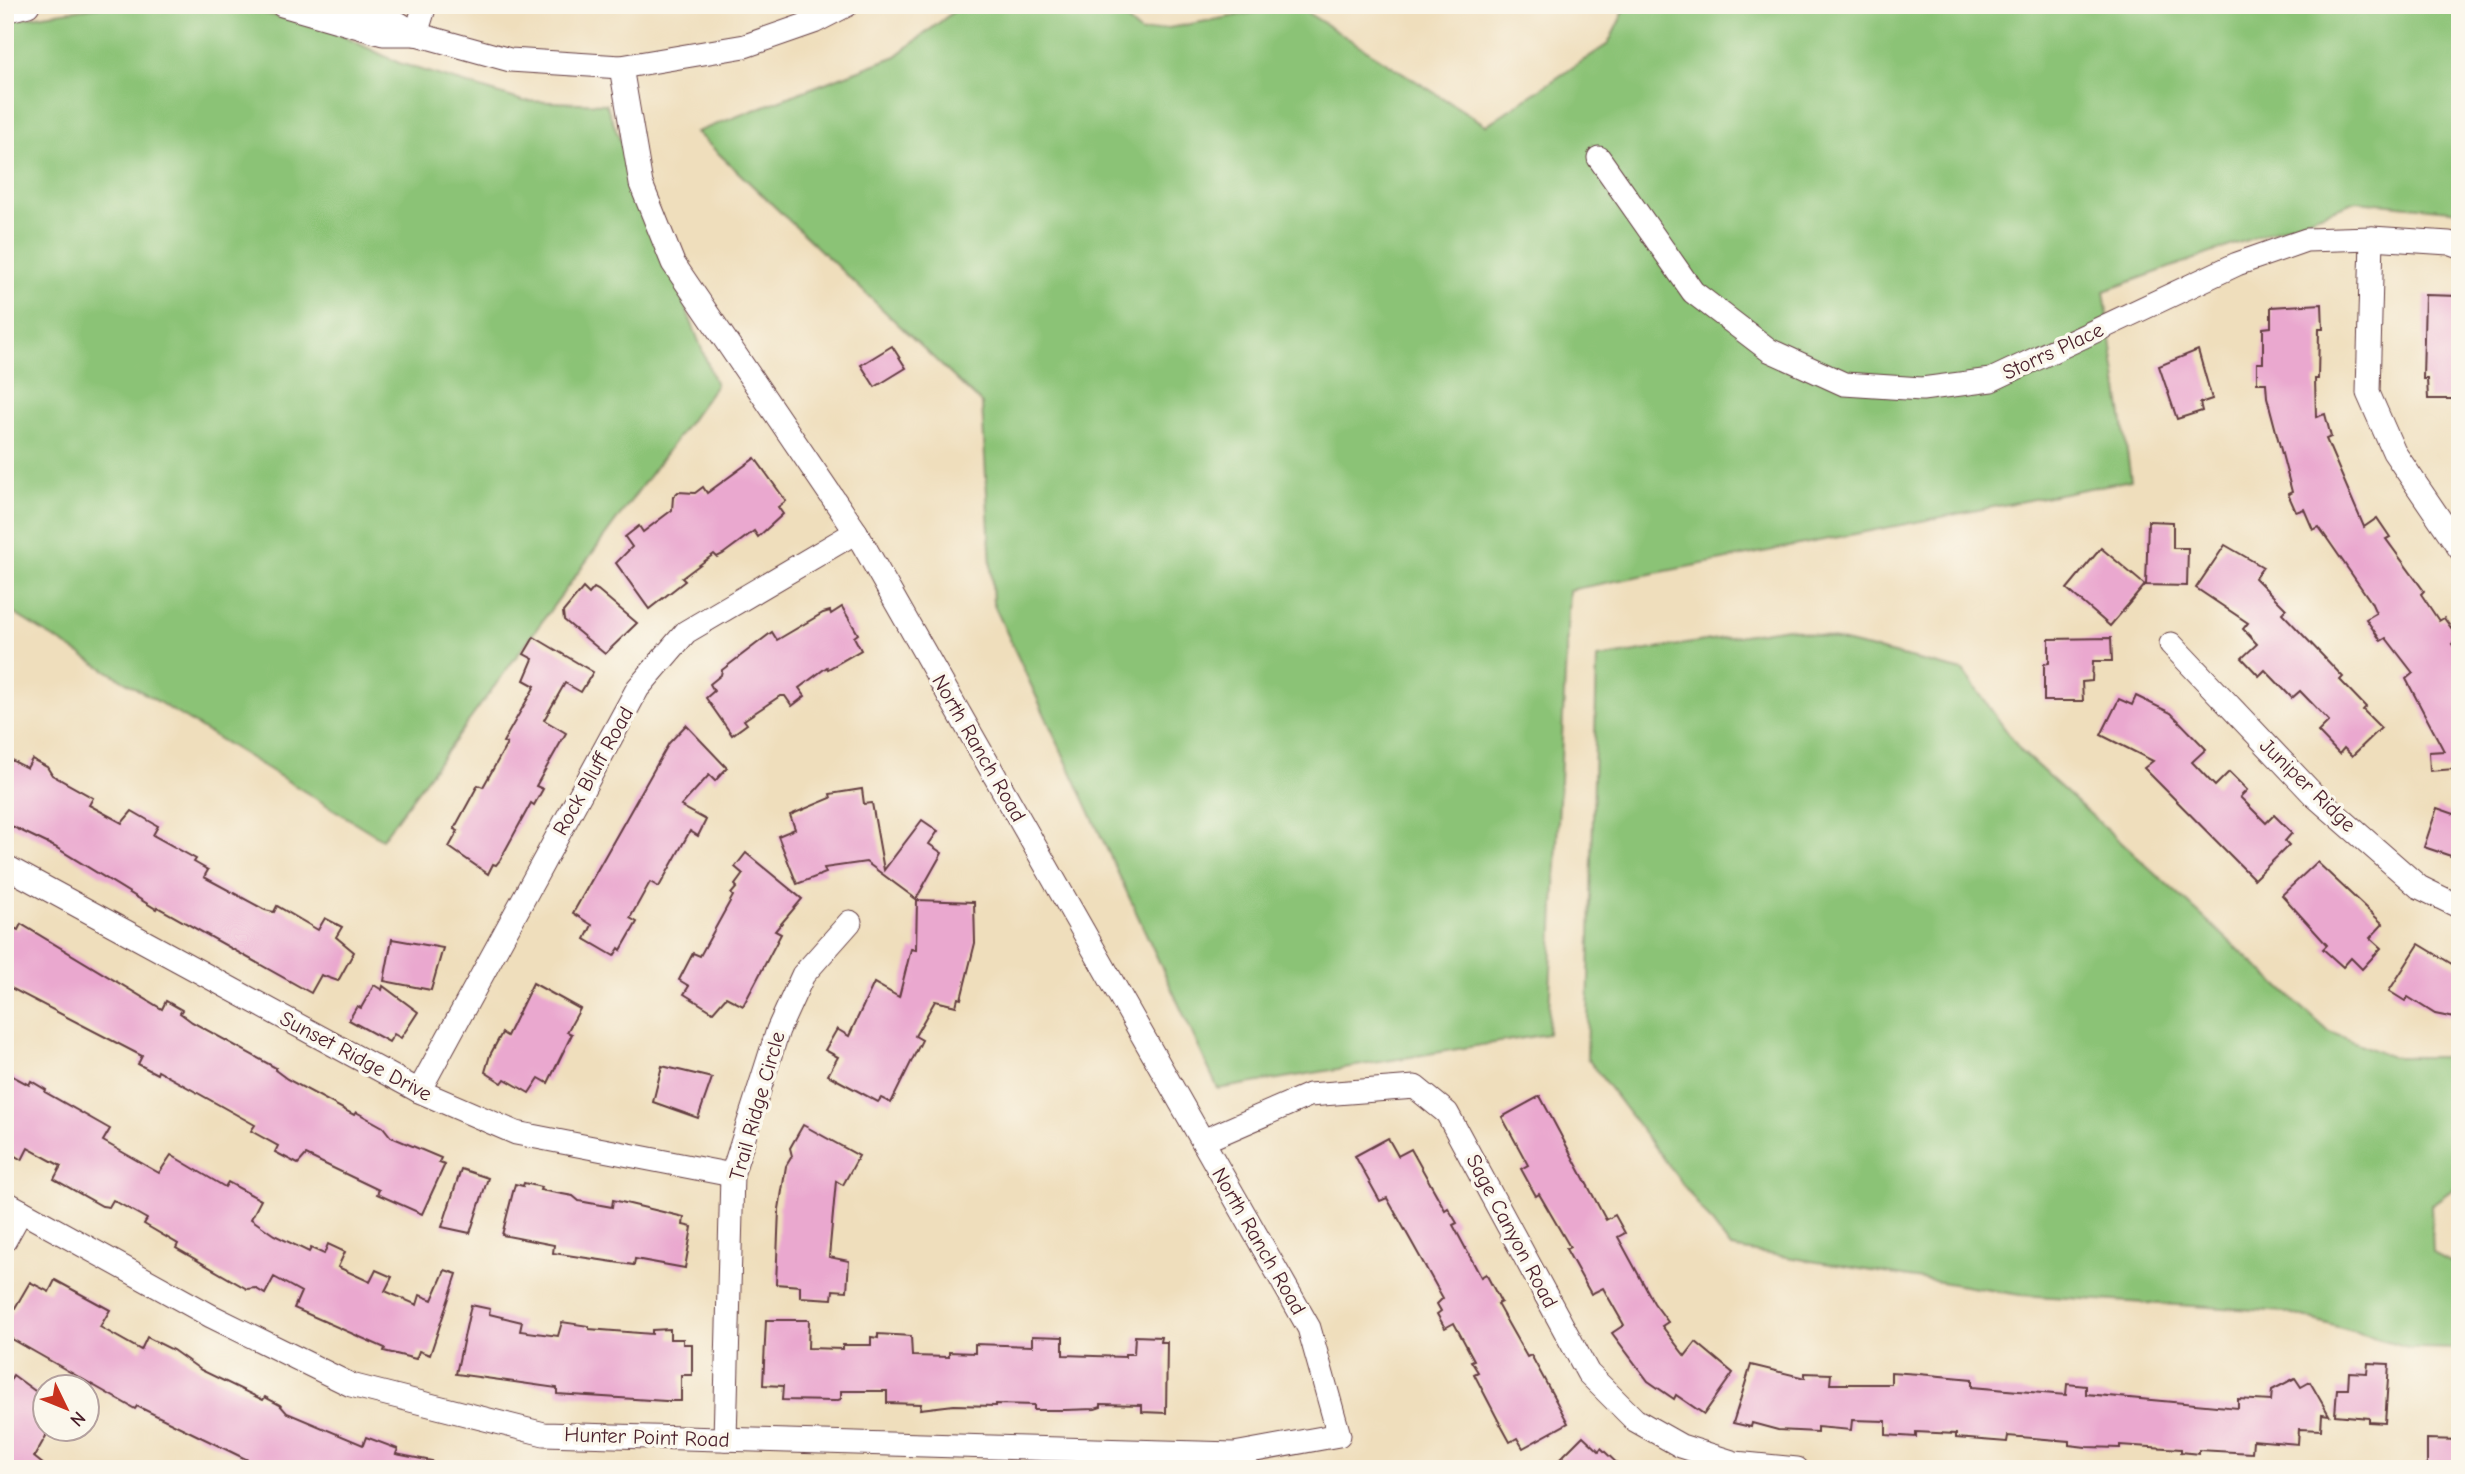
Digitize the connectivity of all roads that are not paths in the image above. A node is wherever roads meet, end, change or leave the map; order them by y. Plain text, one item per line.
1 (28, 5) edge
2 (282, 5) edge
3 (351, 5) edge
4 (425, 5) edge
5 (847, 5) edge
6 (5, 11) edge
7 (416, 34) junction
8 (621, 67) junction
9 (1599, 158) dead end
10 (2372, 237) junction
11 (2460, 247) edge
12 (856, 532) junction
13 (2460, 549) edge
14 (2171, 644) dead end
15 (5, 866) edge
16 (2460, 907) edge
17 (850, 922) dead end
18 (419, 1091) junction
19 (1203, 1142) junction
20 (732, 1175) junction
21 (13, 1207) edge
22 (5, 1240) edge
23 (1339, 1435) joint
24 (725, 1439) junction
25 (1797, 1469) edge

1 - 6 street
2 - 7 street
3 - 7 street
4 - 7 street
5 - 8 street
7 - 8 street
8 - 12 street, North Ranch Road
9 - 10 street, Storrs Place
10 - 11 street, Storrs Place
10 - 13 street
12 - 18 street, Rock Bluff Road
12 - 19 street, North Ranch Road
14 - 16 street, Juniper Ridge
15 - 18 street, Sunset Ridge Drive
17 - 20 street, Trail Ridge Circle
18 - 20 street, Sunset Ridge Drive
19 - 23 street, North Ranch Road
19 - 25 street, Sage Canyon Road
20 - 24 street, Trail Ridge Circle
21 - 22 street
21 - 24 street, Hunter Point Road
23 - 24 street, Hunter Point Road

